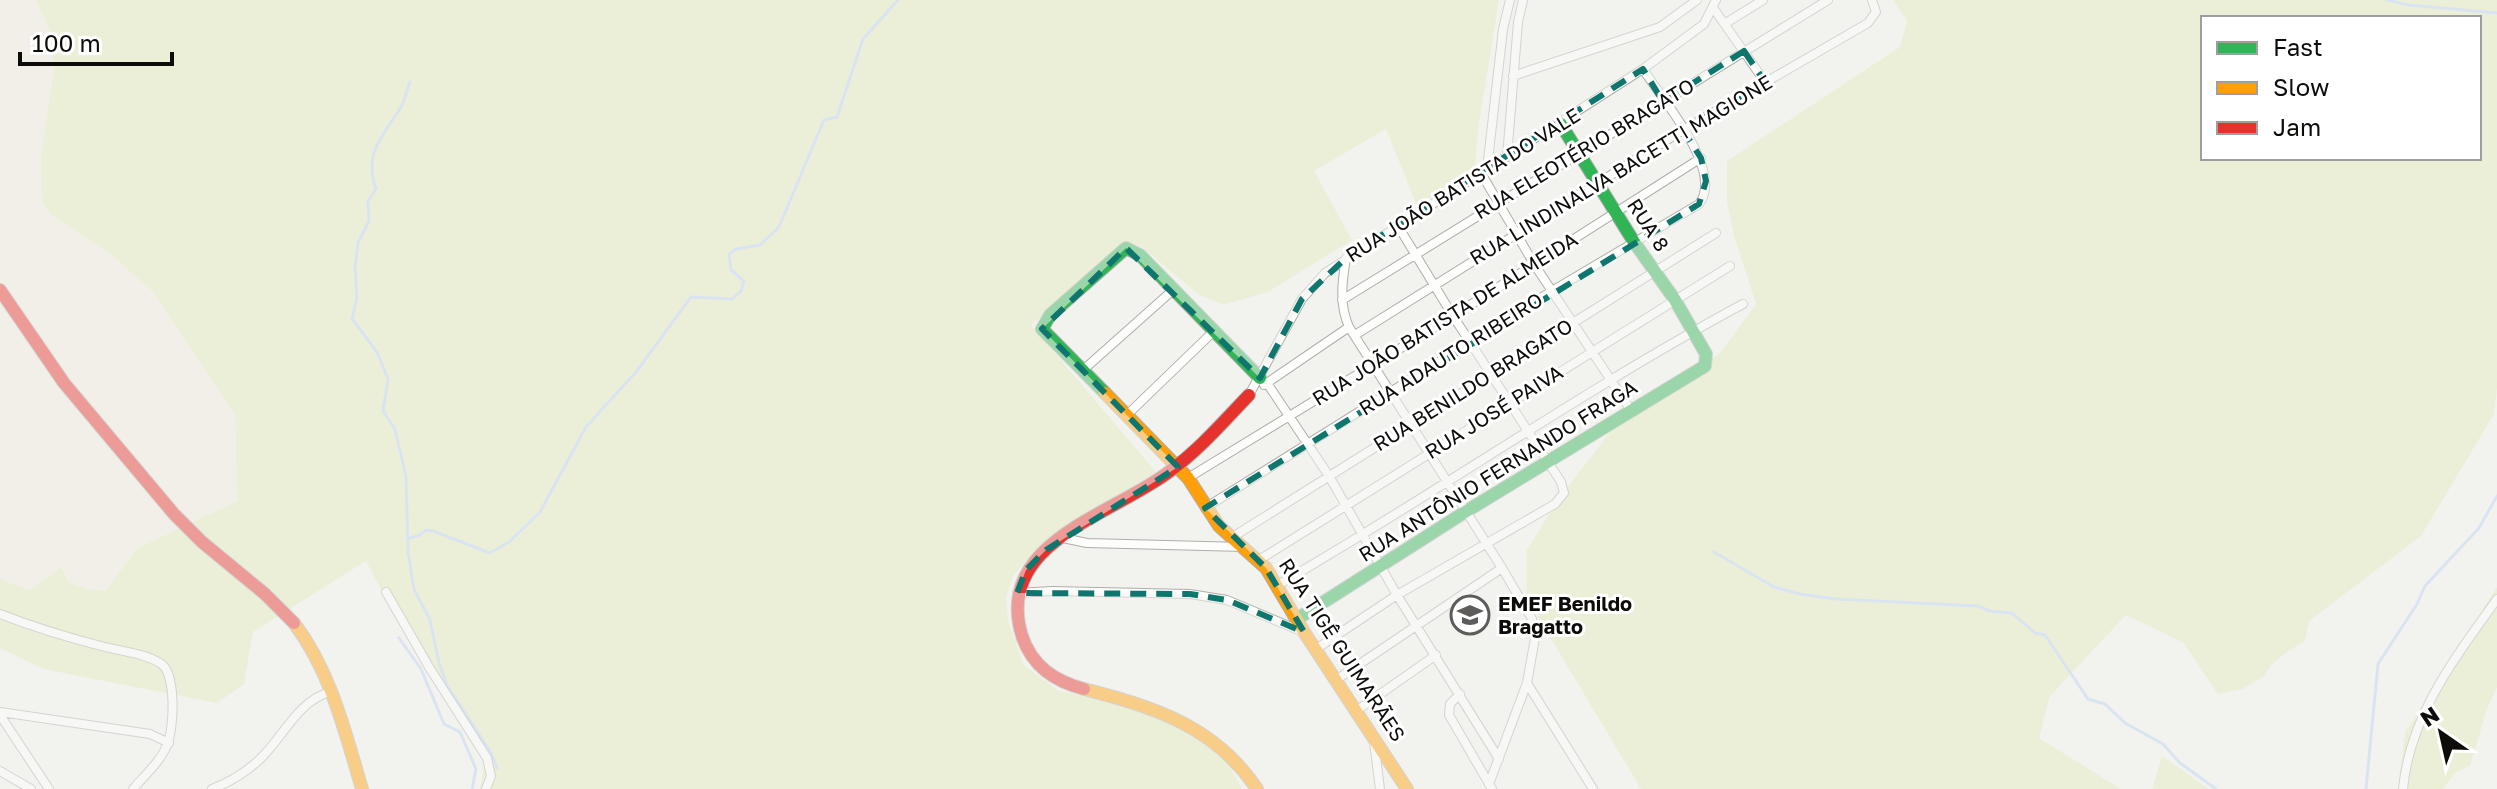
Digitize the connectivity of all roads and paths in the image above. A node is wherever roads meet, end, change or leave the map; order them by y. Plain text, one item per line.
1 (1510, 0) edge
2 (1523, 0) edge
3 (1697, 0) edge
4 (1763, 0) edge
5 (1828, 0) edge
6 (1872, 1) edge
7 (1715, 4) edge
8 (1726, 23) junction
9 (1744, 51) junction
10 (1643, 69) junction
11 (1513, 76) junction
12 (1765, 82) junction
13 (1663, 102) junction
14 (1560, 123) junction
15 (1683, 130) junction
16 (1579, 153) junction
17 (1507, 157) junction
18 (1701, 158) junction
19 (1484, 171) junction
20 (1597, 183) junction
21 (1496, 203) junction
22 (1615, 212) junction
23 (1398, 226) junction
24 (1516, 233) junction
25 (1716, 233) dead end
26 (1634, 242) junction
27 (1415, 253) junction
28 (1346, 258) junction
29 (1534, 264) junction
30 (1730, 266) dead end
31 (1654, 271) junction
32 (1434, 285) junction
33 (0, 290) edge
34 (1173, 290) junction
35 (1552, 291) junction
36 (1342, 300) junction
37 (1675, 300) junction
38 (1743, 304) dead end
39 (1453, 316) junction
40 (1572, 323) junction
41 (1214, 331) junction
42 (1352, 331) junction
43 (1692, 331) junction
44 (1472, 343) junction
45 (1704, 349) joint
46 (1591, 352) junction
47 (1373, 365) junction
48 (1082, 371) junction
49 (1491, 373) junction
50 (1264, 381) junction
51 (1609, 381) junction
52 (1392, 393) junction
53 (1249, 395) joint
54 (1509, 402) junction
55 (1632, 412) junction
56 (1128, 414) junction
57 (1290, 416) junction
58 (1411, 424) junction
59 (1528, 432) junction
60 (1307, 445) junction
61 (1430, 453) junction
62 (1548, 461) junction
63 (1176, 466) junction
64 (1329, 476) junction
65 (1188, 478) junction
66 (1447, 483) junction
67 (1345, 506) junction
68 (1205, 508) junction
69 (1465, 512) junction
70 (1363, 536) junction
71 (1063, 538) junction
72 (1231, 538) junction
73 (1485, 542) junction
74 (1244, 547) junction
75 (1259, 560) junction
76 (1380, 567) junction
77 (1502, 568) junction
78 (1276, 586) junction
79 (386, 592) dead end
80 (1017, 593) junction
81 (1397, 595) junction
82 (2497, 599) edge
83 (0, 614) edge
84 (1297, 619) junction
85 (1416, 627) junction
86 (1304, 632) junction
87 (1316, 649) junction
88 (1436, 655) junction
89 (1336, 680) junction
90 (1527, 683) junction
91 (330, 692) junction
92 (1460, 694) junction
93 (1356, 711) junction
94 (0, 714) edge
95 (1373, 737) junction
96 (169, 743) junction
97 (1499, 759) junction
98 (0, 771) edge
99 (1491, 786) edge
100 (31, 789) edge
101 (49, 789) edge
102 (133, 789) edge
103 (212, 789) edge
104 (362, 789) edge
105 (486, 789) edge
106 (1257, 789) edge
107 (1380, 789) edge
108 (1407, 789) edge
109 (1593, 789) edge
110 (2403, 789) edge

1 - 19 street
2 - 11 street
3 - 11 street
4 - 8 street
5 - 9 street, RUA ELEOTÉRIO BRAGATO
6 - 12 street, RUA LINDINALVA BACETTI MAGIONE
7 - 8 street
7 - 10 street, RUA JOÃO BATISTA DO VALE
8 - 9 street
9 - 12 street
9 - 13 street, RUA ELEOTÉRIO BRAGATO
10 - 13 street
10 - 14 street, RUA JOÃO BATISTA DO VALE
11 - 17 street
12 - 15 street, RUA LINDINALVA BACETTI MAGIONE
13 - 15 street
13 - 16 street, RUA ELEOTÉRIO BRAGATO
14 - 16 street, RUA 8
14 - 17 street, RUA JOÃO BATISTA DO VALE
15 - 18 street
15 - 20 street, RUA LINDINALVA BACETTI MAGIONE
16 - 20 street, RUA 8
16 - 21 street, RUA ELEOTÉRIO BRAGATO
17 - 19 street, RUA JOÃO BATISTA DO VALE
18 - 22 street, RUA JOÃO BATISTA DE ALMEIDA
18 - 26 street, RUA ADAUTO RIBEIRO
19 - 21 street
19 - 23 street, RUA JOÃO BATISTA DO VALE
20 - 22 street, RUA 8
20 - 24 street, RUA LINDINALVA BACETTI MAGIONE
21 - 24 street
21 - 27 street, RUA ELEOTÉRIO BRAGATO
22 - 26 street, RUA 8
22 - 29 street, RUA JOÃO BATISTA DE ALMEIDA
23 - 27 street
23 - 28 street, RUA JOÃO BATISTA DO VALE
24 - 29 street
24 - 32 street, RUA LINDINALVA BACETTI MAGIONE
25 - 31 street, RUA BENILDO BRAGATO
26 - 31 street, RUA 8
26 - 35 street, RUA ADAUTO RIBEIRO
27 - 32 street
27 - 36 street, RUA ELEOTÉRIO BRAGATO
28 - 36 street
28 - 50 street, RUA JOÃO BATISTA DO VALE
29 - 35 street
29 - 39 street, RUA JOÃO BATISTA DE ALMEIDA
30 - 37 street, RUA JOSÉ PAIVA
31 - 37 street, RUA 8
31 - 40 street, RUA BENILDO BRAGATO
32 - 39 street
32 - 42 street, RUA LINDINALVA BACETTI MAGIONE
33 - 91 street
34 - 41 street
34 - 48 street
34 - 48 street, RUA TIGÊ GUIMARÃES
35 - 40 street
35 - 44 street, RUA ADAUTO RIBEIRO
36 - 42 street
37 - 43 street, RUA 8
37 - 46 street, RUA JOSÉ PAIVA
38 - 43 street
39 - 44 street
39 - 47 street, RUA JOÃO BATISTA DE ALMEIDA
40 - 46 street
40 - 49 street, RUA BENILDO BRAGATO
41 - 50 street
41 - 56 street
42 - 47 street
42 - 50 street, RUA LINDINALVA BACETTI MAGIONE
43 - 45 street, RUA 8
43 - 51 street
44 - 49 street
44 - 52 street, RUA ADAUTO RIBEIRO
45 - 55 street, RUA ANTÔNIO FERNANDO FRAGA
46 - 51 street
46 - 54 street, RUA JOSÉ PAIVA
47 - 52 street
47 - 57 street, RUA JOÃO BATISTA DE ALMEIDA
48 - 56 street, RUA TIGÊ GUIMARÃES
49 - 54 street
49 - 58 street, RUA BENILDO BRAGATO
50 - 53 street, RUA LINDINALVA BACETTI MAGIONE
50 - 57 street
51 - 55 street
51 - 59 street
52 - 58 street
52 - 60 street, RUA ADAUTO RIBEIRO
53 - 63 street
54 - 59 street
54 - 61 street, RUA JOSÉ PAIVA
55 - 62 street, RUA ANTÔNIO FERNANDO FRAGA
56 - 63 street, RUA TIGÊ GUIMARÃES
57 - 60 street
57 - 65 street, RUA JOÃO BATISTA DE ALMEIDA
58 - 61 street
58 - 64 street, RUA BENILDO BRAGATO
59 - 62 street
59 - 66 street
60 - 64 street
60 - 68 street, RUA ADAUTO RIBEIRO
61 - 66 street
61 - 67 street, RUA JOSÉ PAIVA
62 - 69 street, RUA ANTÔNIO FERNANDO FRAGA
62 - 73 street
63 - 65 street, RUA TIGÊ GUIMARÃES
63 - 71 street
64 - 67 street
64 - 72 street, RUA BENILDO BRAGATO
65 - 68 street, RUA TIGÊ GUIMARÃES
66 - 69 street
66 - 70 street
67 - 70 street
67 - 75 street, RUA JOSÉ PAIVA
68 - 72 street, RUA TIGÊ GUIMARÃES
69 - 73 street
69 - 76 street, RUA ANTÔNIO FERNANDO FRAGA
70 - 76 street
70 - 78 street
71 - 74 street
71 - 80 street
72 - 74 street, RUA TIGÊ GUIMARÃES
73 - 77 street
73 - 81 street
74 - 75 street, RUA TIGÊ GUIMARÃES
75 - 78 street, RUA TIGÊ GUIMARÃES
76 - 81 street
76 - 84 street, RUA ANTÔNIO FERNANDO FRAGA
77 - 85 street
77 - 90 street
78 - 84 street, RUA TIGÊ GUIMARÃES
79 - 105 street
80 - 86 street
80 - 106 street
81 - 85 street
81 - 87 street
82 - 110 street
83 - 96 street
84 - 86 street, RUA TIGÊ GUIMARÃES
85 - 88 street
85 - 89 street
86 - 87 street, RUA TIGÊ GUIMARÃES
87 - 89 street, RUA TIGÊ GUIMARÃES
88 - 92 street
88 - 93 street
89 - 93 street, RUA TIGÊ GUIMARÃES
90 - 97 street
90 - 109 street
91 - 103 street
91 - 104 street
92 - 97 street
92 - 99 street
93 - 95 street, RUA TIGÊ GUIMARÃES
94 - 96 street
94 - 101 street
95 - 107 street
95 - 108 street, RUA TIGÊ GUIMARÃES
96 - 102 street
97 - 99 street
98 - 100 street

